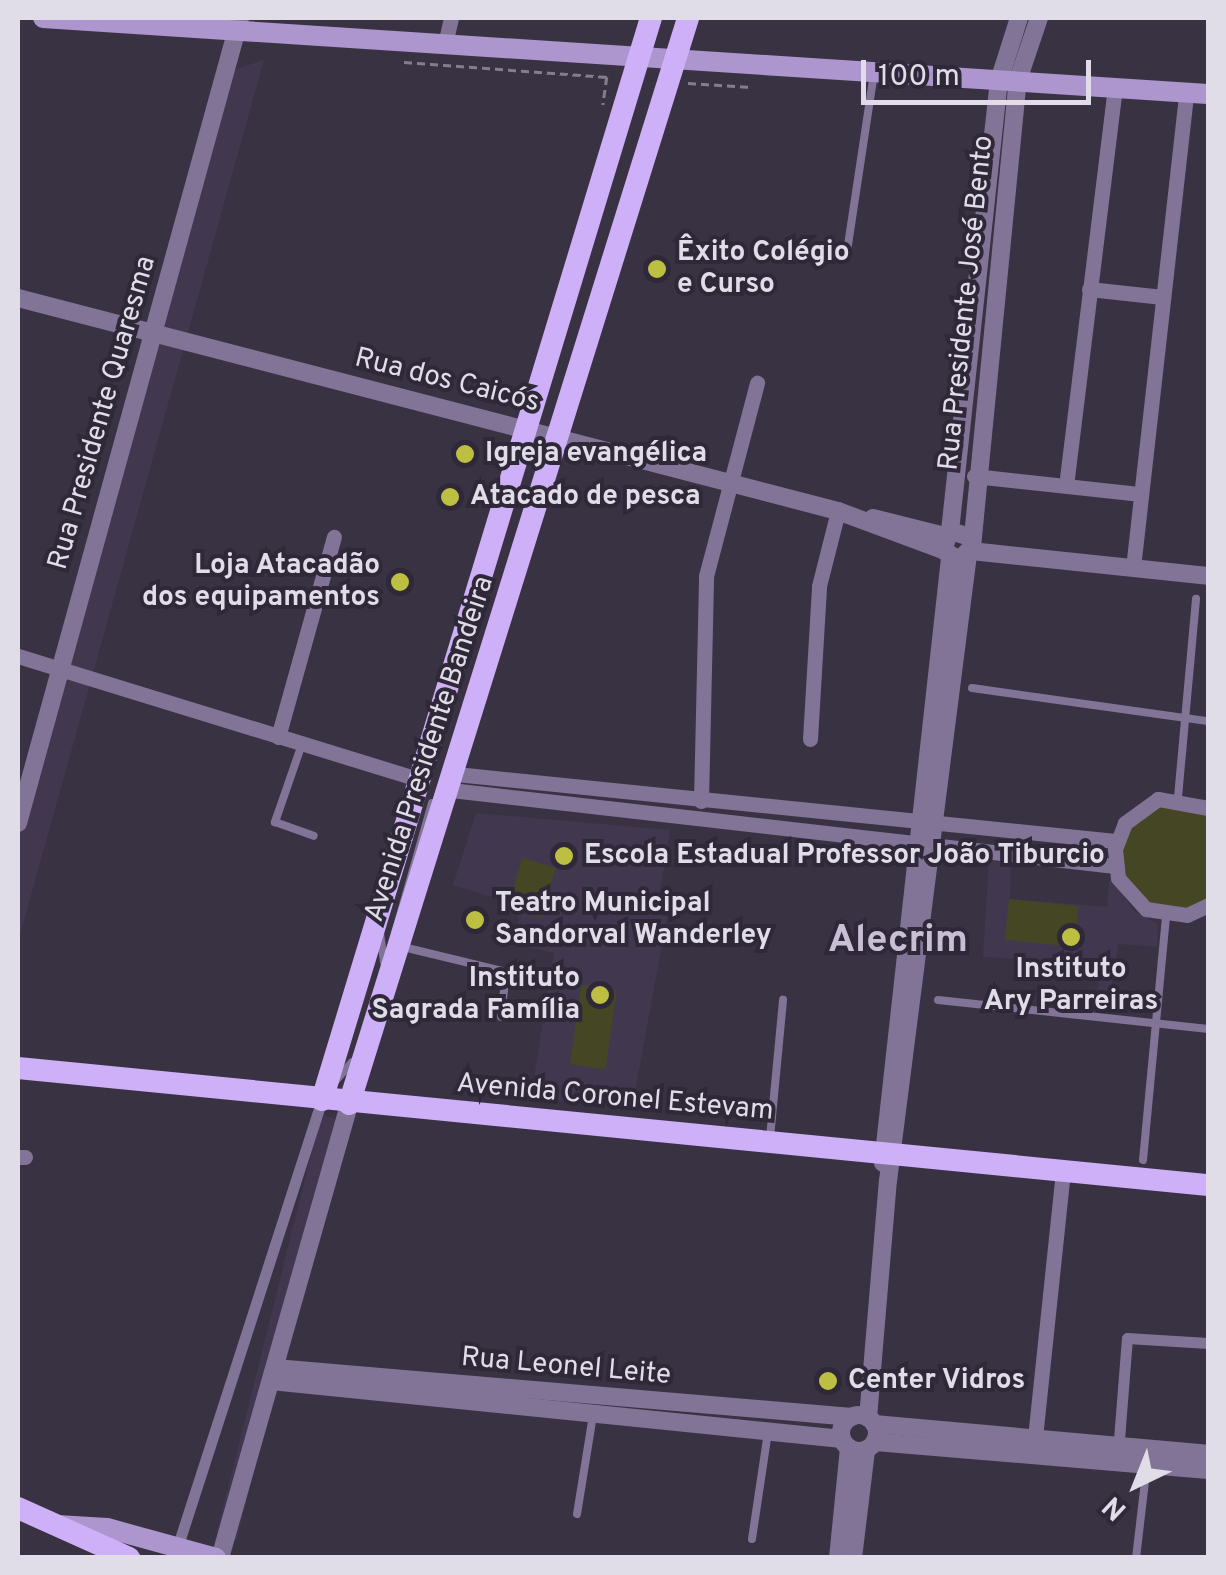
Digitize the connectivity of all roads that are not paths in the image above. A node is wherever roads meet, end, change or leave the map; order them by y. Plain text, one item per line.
1 (43, 18) edge
2 (451, 18) edge
3 (651, 18) edge
4 (688, 18) edge
5 (1020, 18) edge
6 (1039, 18) edge
7 (238, 24) edge
8 (445, 44) junction
9 (640, 59) junction
10 (676, 62) junction
11 (874, 73) junction
12 (1009, 80) junction
13 (1115, 88) junction
14 (1186, 93) junction
15 (1208, 94) edge
16 (848, 245) dead end
17 (574, 268) junction
18 (609, 280) junction
19 (1089, 289) junction
20 (1162, 297) junction
21 (18, 298) edge
22 (157, 336) junction
23 (756, 383) dead end
24 (973, 412) junction
25 (522, 427) junction
26 (560, 439) junction
27 (974, 476) junction
28 (728, 483) junction
29 (1066, 486) junction
30 (1142, 494) junction
31 (838, 511) junction
32 (334, 538) dead end
33 (959, 545) junction
34 (1133, 568) junction
35 (1208, 576) edge
36 (1196, 599) dead end
37 (18, 656) edge
38 (58, 668) junction
39 (972, 688) dead end
40 (1187, 719) junction
41 (1208, 721) edge
42 (278, 737) junction
43 (810, 740) dead end
44 (302, 744) junction
45 (464, 748) junction
46 (420, 780) junction
47 (454, 782) junction
48 (1178, 797) junction
49 (702, 801) junction
50 (1208, 808) edge
51 (18, 823) edge
52 (928, 823) junction
53 (314, 836) dead end
54 (1116, 841) junction
55 (926, 844) junction
56 (1115, 866) junction
57 (1208, 905) edge
58 (1166, 916) junction
59 (398, 946) junction
60 (783, 1000) dead end
61 (938, 1000) dead end
62 (501, 1017) dead end
63 (1158, 1025) junction
64 (1208, 1028) edge
65 (18, 1068) edge
66 (324, 1094) junction
67 (349, 1104) junction
68 (769, 1142) junction
69 (888, 1154) junction
70 (1143, 1160) dead end
71 (1064, 1173) junction
72 (1208, 1184) edge
73 (1208, 1343) edge
74 (273, 1375) junction
75 (537, 1399) junction
76 (594, 1410) junction
77 (665, 1410) junction
78 (769, 1428) junction
79 (861, 1428) junction
80 (1034, 1446) junction
81 (1118, 1454) junction
82 (1208, 1454) edge
83 (1147, 1464) junction
84 (1208, 1470) edge
85 (18, 1508) edge
86 (577, 1514) dead end
87 (57, 1524) junction
88 (752, 1539) dead end
89 (178, 1545) junction
90 (129, 1558) edge
91 (218, 1558) edge
92 (838, 1558) edge
93 (853, 1558) edge
94 (1136, 1558) edge

1 - 7 main road
2 - 8 street
3 - 9 main road, Avenida Presidente Bandeira
4 - 10 main road, Avenida Presidente Bandeira
5 - 12 street, Rua Presidente José Bento
6 - 12 street, Rua Presidente José Bento
7 - 8 main road
7 - 22 street, Rua Presidente Quaresma
8 - 9 main road
9 - 10 main road
9 - 17 main road, Avenida Presidente Bandeira
10 - 11 main road
10 - 18 main road, Avenida Presidente Bandeira
11 - 12 main road
11 - 16 lane
12 - 13 main road
12 - 24 street, Rua Presidente José Bento
13 - 14 main road
13 - 19 street
14 - 15 main road
14 - 20 street
17 - 18 main road
17 - 25 main road, Avenida Presidente Bandeira
18 - 26 main road, Avenida Presidente Bandeira
19 - 20 street
19 - 29 street
20 - 30 street
21 - 22 street, Rua dos Caicós
22 - 25 street, Rua dos Caicós
22 - 38 street, Rua Presidente Quaresma
23 - 28 street
24 - 27 street, Rua Presidente José Bento
24 - 33 street, Rua Presidente José Bento
25 - 26 street, Rua dos Caicós
25 - 46 main road, Avenida Presidente Bandeira
26 - 28 street, Rua dos Caicós
26 - 45 main road, Avenida Presidente Bandeira
27 - 29 street
27 - 33 street, Rua Presidente José Bento
28 - 31 street, Rua dos Caicós
28 - 49 street
29 - 30 street
30 - 34 street
31 - 33 street, Rua dos Caicós
31 - 43 street
32 - 42 street
33 - 34 street, Rua dos Caicós
33 - 52 street, Rua Presidente José Bento
34 - 35 street, Rua dos Caicós
36 - 40 lane
37 - 38 street
38 - 42 street
38 - 51 street, Rua Presidente Quaresma
39 - 40 lane
40 - 41 lane
40 - 48 lane
42 - 44 street
44 - 46 street
44 - 53 lane
45 - 47 main road, Avenida Presidente Bandeira
45 - 59 lane
46 - 66 main road, Avenida Presidente Bandeira
47 - 49 street
47 - 55 street
47 - 59 main road, Avenida Presidente Bandeira
48 - 50 street
48 - 54 street
49 - 52 street
52 - 54 street
52 - 55 street, Rua Presidente José Bento
54 - 56 street
55 - 56 street
55 - 69 street, Rua Presidente José Bento
56 - 58 street
57 - 58 street
58 - 63 lane
59 - 62 lane
59 - 67 main road, Avenida Presidente Bandeira
60 - 68 lane
61 - 63 lane
63 - 64 lane
63 - 70 lane
65 - 66 main road, Avenida Coronel Estevam
66 - 67 main road, Avenida Coronel Estevam
66 - 89 street, Avenida Presidente Bandeira
67 - 68 main road, Avenida Coronel Estevam
67 - 74 street, Avenida Presidente Bandeira
68 - 69 main road, Avenida Coronel Estevam
69 - 71 main road, Avenida Coronel Estevam
69 - 79 street, Rua Presidente José Bento
71 - 72 main road, Avenida Coronel Estevam
71 - 80 street
73 - 81 street
74 - 75 street, Rua Leonel Leite
74 - 91 street, Avenida Presidente Bandeira
75 - 76 street, Rua Leonel Leite
75 - 77 street, Rua Leonel Leite
76 - 77 street, Rua Leonel Leite
76 - 86 lane
77 - 78 street, Rua Leonel Leite
77 - 79 street, Rua Leonel Leite
78 - 79 street, Rua Leonel Leite
78 - 88 lane
79 - 80 street
79 - 92 street, Rua Presidente José Bento
79 - 93 street, Rua Presidente José Bento
80 - 81 street
81 - 82 street
81 - 83 street
83 - 84 street
83 - 94 lane
85 - 87 main road
87 - 89 main road
87 - 90 main road
89 - 91 main road

